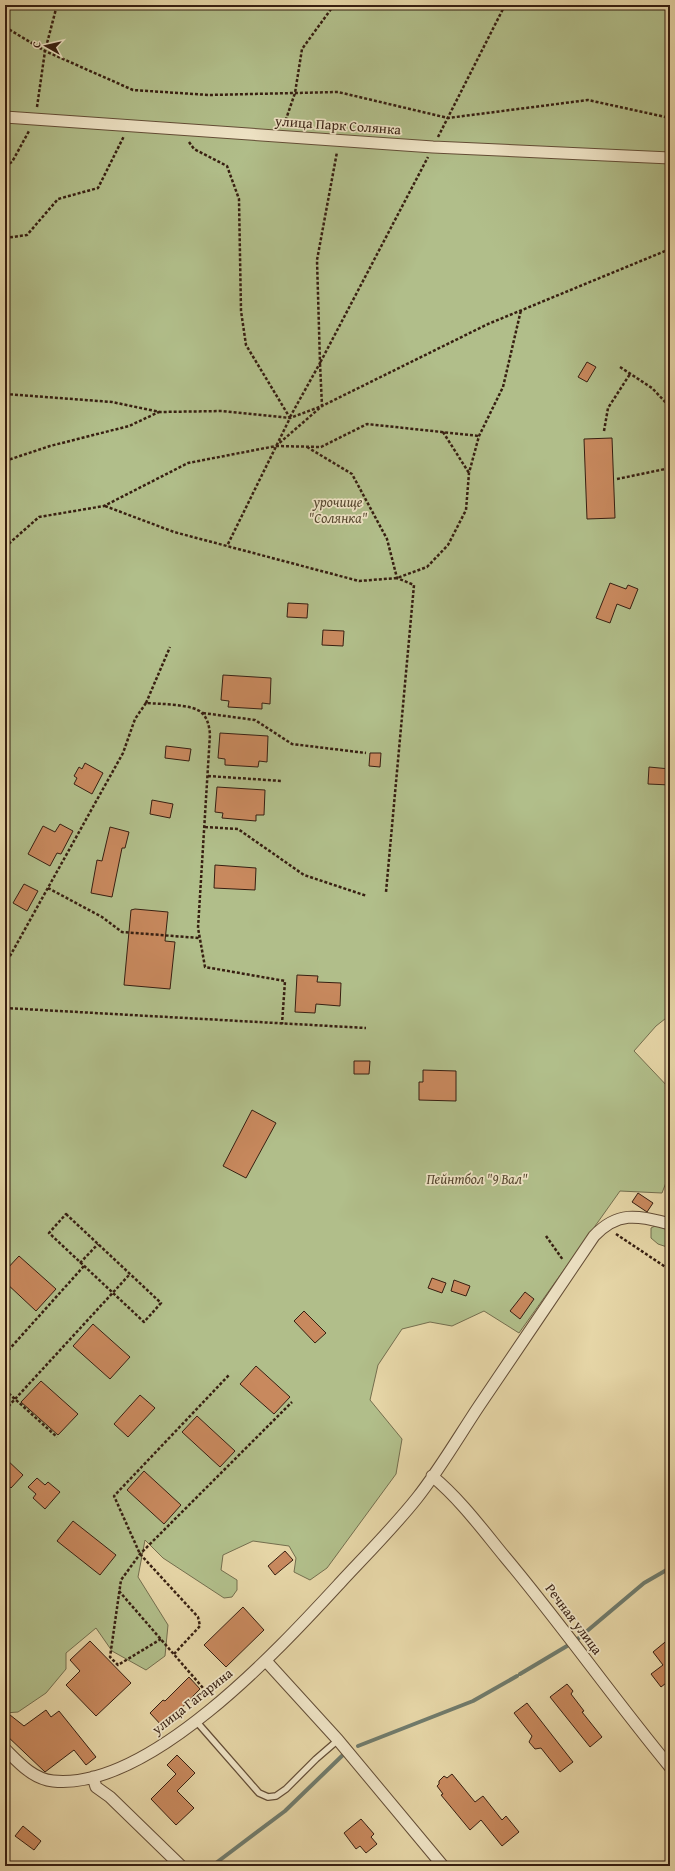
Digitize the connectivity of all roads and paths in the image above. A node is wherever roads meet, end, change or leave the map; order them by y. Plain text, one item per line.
1 (57, 5) edge
2 (334, 5) edge
3 (505, 5) edge
4 (5, 27) edge
5 (45, 51) junction
6 (295, 93) junction
7 (5, 117) edge
8 (448, 118) junction
9 (670, 118) edge
10 (35, 120) junction
11 (128, 126) junction
12 (181, 130) junction
13 (280, 136) junction
14 (339, 140) junction
15 (433, 147) junction
16 (670, 158) edge
17 (5, 166) edge
18 (5, 238) edge
19 (670, 249) edge
20 (521, 310) junction
21 (320, 363) junction
22 (620, 367) dead end
23 (630, 374) junction
24 (5, 394) edge
25 (322, 406) junction
26 (670, 407) edge
27 (160, 412) junction
28 (290, 418) junction
29 (604, 431) dead end
30 (443, 432) junction
31 (480, 436) junction
32 (276, 446) junction
33 (308, 448) junction
34 (5, 461) edge
35 (670, 468) edge
36 (469, 473) junction
37 (617, 478) dead end
38 (104, 506) junction
39 (227, 546) junction
40 (5, 547) edge
41 (397, 578) junction
42 (170, 647) dead end
43 (146, 703) junction
44 (202, 712) junction
45 (366, 753) dead end
46 (208, 776) junction
47 (282, 781) dead end
48 (205, 827) junction
49 (48, 888) junction
50 (386, 892) dead end
51 (367, 896) dead end
52 (199, 938) junction
53 (5, 964) edge
54 (5, 1008) edge
55 (282, 1024) junction
56 (366, 1028) dead end
57 (670, 1224) edge
58 (604, 1226) junction
59 (546, 1236) dead end
60 (98, 1244) junction
61 (80, 1263) junction
62 (84, 1266) junction
63 (573, 1268) junction
64 (670, 1270) edge
65 (130, 1274) junction
66 (112, 1292) junction
67 (5, 1354) edge
68 (229, 1375) dead end
69 (5, 1390) edge
70 (15, 1399) junction
71 (292, 1402) dead end
72 (5, 1410) edge
73 (57, 1437) dead end
74 (432, 1476) junction
75 (140, 1554) junction
76 (119, 1591) junction
77 (161, 1638) junction
78 (174, 1654) junction
79 (266, 1661) junction
80 (217, 1704) junction
81 (196, 1721) junction
82 (338, 1740) junction
83 (5, 1749) edge
84 (670, 1767) edge
85 (93, 1777) junction
86 (181, 1866) edge
87 (443, 1866) edge

1 - 5 path
2 - 6 path
3 - 8 path
4 - 5 path
5 - 6 path
5 - 10 path
6 - 8 path
6 - 13 path
7 - 10 street, улица Парк Солянка
8 - 9 path
8 - 15 path
10 - 11 street, улица Парк Солянка
10 - 17 path
11 - 12 street, улица Парк Солянка
11 - 18 path
12 - 13 street, улица Парк Солянка
12 - 28 path
13 - 14 street, улица Парк Солянка
14 - 15 street, улица Парк Солянка
14 - 21 path
15 - 16 street, улица Парк Солянка
15 - 21 path
19 - 20 path
20 - 25 path
20 - 31 path
21 - 25 path
21 - 28 path
22 - 23 path
23 - 26 path
23 - 29 path
24 - 27 path
25 - 28 path
25 - 32 path
27 - 28 path
27 - 34 path
28 - 32 path
30 - 31 path
30 - 33 path
30 - 36 path
31 - 36 path
32 - 33 path
32 - 38 path
32 - 39 path
33 - 41 path
35 - 37 path
36 - 41 path
38 - 39 path
38 - 40 path
39 - 41 path
41 - 50 path
42 - 43 path
43 - 44 path
43 - 49 path
44 - 45 path
44 - 46 path
46 - 47 path
46 - 48 path
48 - 51 path
48 - 52 path
49 - 52 path
49 - 53 path
52 - 55 path
54 - 55 path
55 - 56 path
57 - 58 street
58 - 63 street, улица Гагарина
58 - 64 path
59 - 63 path
60 - 61 path
60 - 61 path
60 - 65 path
61 - 62 path
62 - 66 path
62 - 67 path
63 - 74 street, улица Гагарина
65 - 66 path
65 - 66 path
66 - 70 path
68 - 75 path
69 - 70 path
70 - 72 path
70 - 73 path
71 - 75 path
74 - 79 street, улица Гагарина
74 - 84 street, Речная улица
75 - 76 path
75 - 78 path
76 - 77 path
76 - 77 path
77 - 78 path
78 - 80 path
79 - 80 street, улица Гагарина
79 - 82 street
80 - 81 street, улица Гагарина
81 - 82 lane
81 - 85 street, улица Гагарина
82 - 87 street
83 - 85 street, улица Гагарина
85 - 86 street

